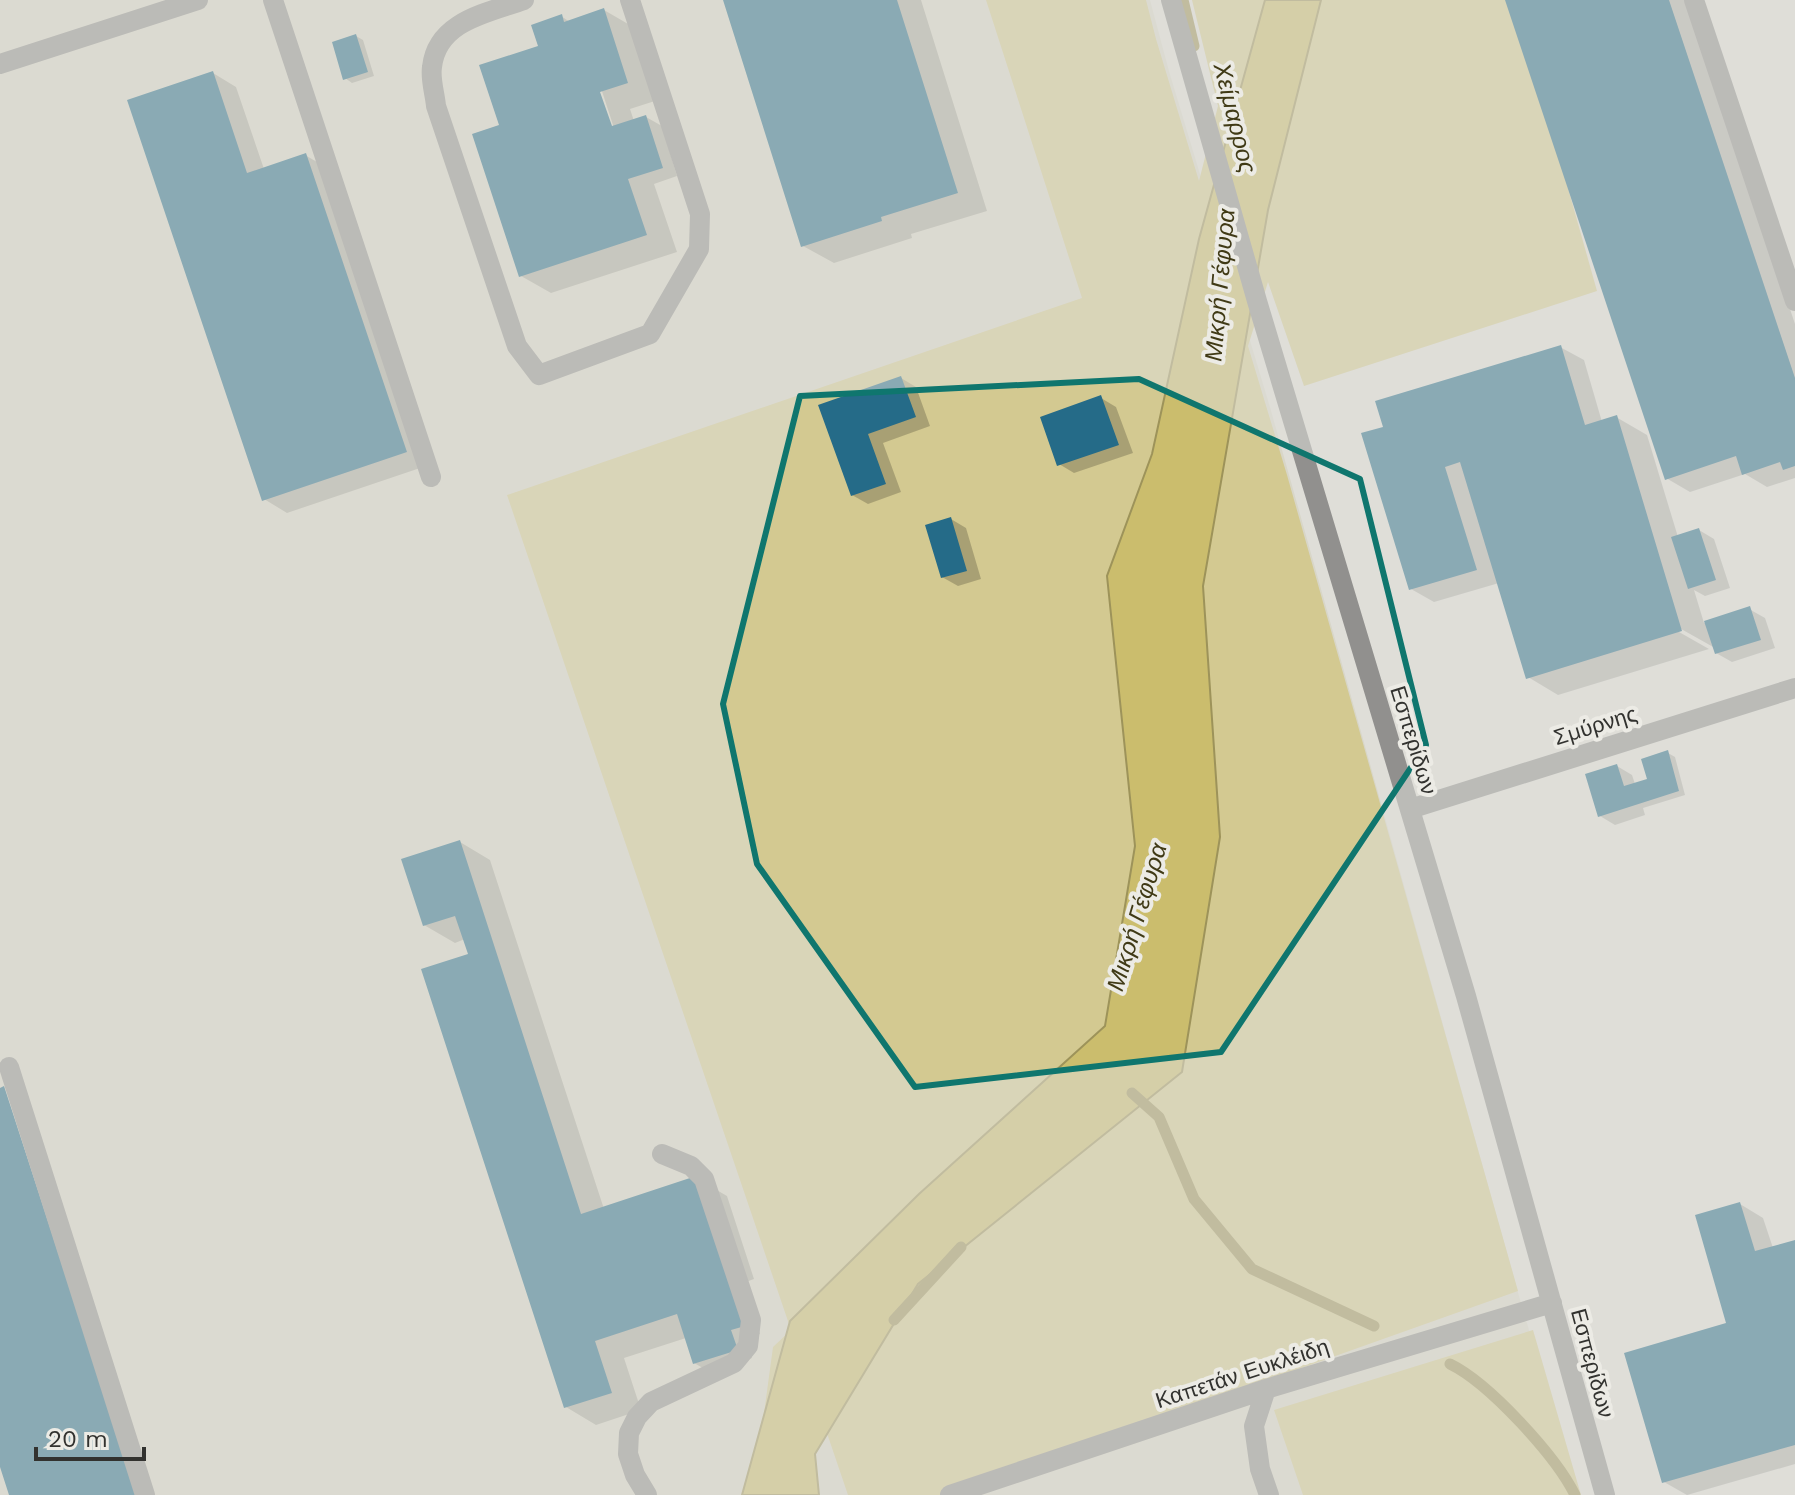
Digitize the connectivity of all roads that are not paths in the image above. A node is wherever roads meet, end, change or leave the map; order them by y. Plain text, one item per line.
1 (198, 0) edge
2 (273, 0) edge
3 (524, 0) edge
4 (630, 0) edge
5 (1171, 0) edge
6 (1694, 0) edge
7 (0, 64) edge
8 (1795, 301) edge
9 (431, 477) dead end
10 (1795, 688) edge
11 (1410, 809) junction
12 (9, 1067) dead end
13 (662, 1154) dead end
14 (1552, 1303) junction
15 (1266, 1389) junction
16 (145, 1495) edge
17 (647, 1495) edge
18 (950, 1495) edge
19 (1269, 1495) edge
20 (1605, 1495) edge

1 - 7 street
2 - 9 street
3 - 4 street
5 - 11 street, Εσπερίδων
6 - 8 street
10 - 11 street, Σμύρνης
11 - 14 street, Εσπερίδων
12 - 16 street
13 - 17 street
14 - 15 street, Καπετάν Ευκλέιδη
14 - 20 street, Εσπερίδων
15 - 18 street, Καπετάν Ευκλέιδη
15 - 19 street

